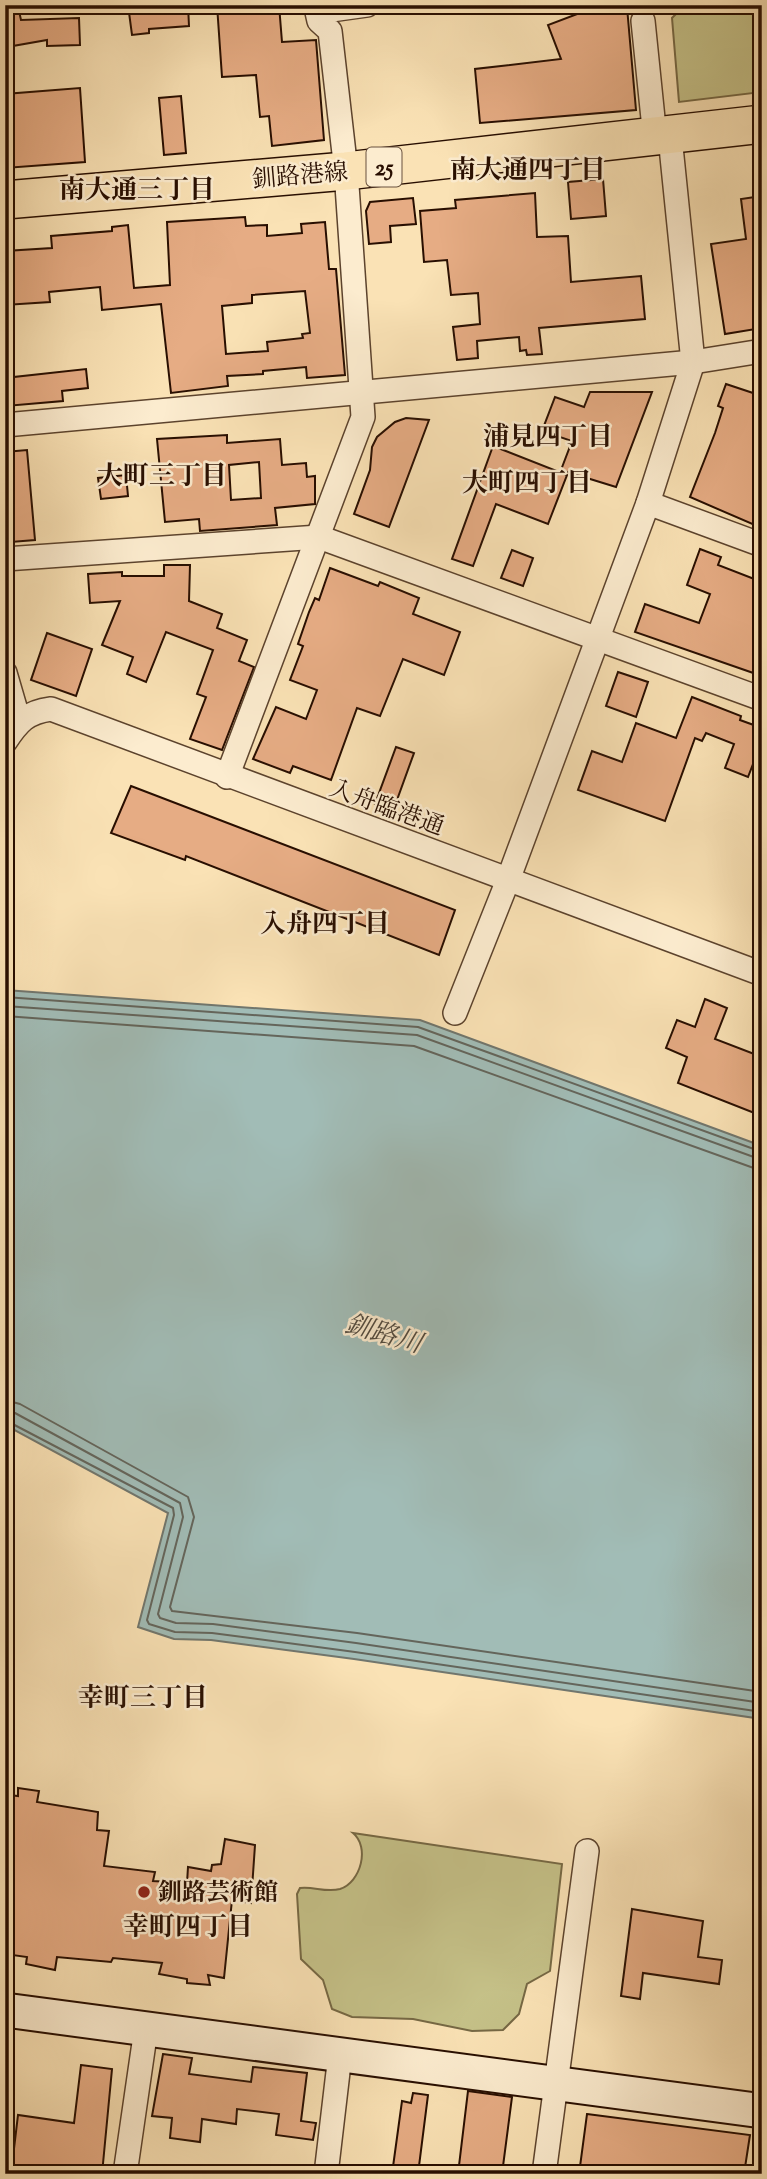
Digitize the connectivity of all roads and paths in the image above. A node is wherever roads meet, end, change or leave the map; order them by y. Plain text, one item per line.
1 (368, 5) edge
2 (643, 21) dead end
3 (762, 124) edge
4 (662, 138) junction
5 (346, 171) junction
6 (5, 200) edge
7 (762, 351) edge
8 (693, 362) junction
9 (363, 392) junction
10 (5, 425) edge
11 (648, 503) junction
12 (319, 537) junction
13 (762, 545) edge
14 (5, 559) edge
15 (598, 639) junction
16 (5, 673) edge
17 (762, 699) edge
18 (19, 721) junction
19 (5, 742) edge
20 (227, 777) junction
21 (508, 880) junction
22 (762, 974) edge
23 (455, 1013) dead end
24 (587, 1851) dead end
25 (5, 2010) edge
26 (146, 2029) junction
27 (340, 2055) junction
28 (555, 2084) junction
29 (762, 2111) edge
30 (125, 2174) edge
31 (326, 2174) edge
32 (544, 2174) edge

1 - 5 street
2 - 4 street
3 - 4 main road, 釧路港線 / 25
4 - 5 main road, 釧路港線 / 25
4 - 8 street
5 - 6 main road, 釧路港線 / 25
5 - 9 street
7 - 8 street
8 - 9 street
8 - 11 street
9 - 10 street
9 - 12 street
11 - 13 street
11 - 15 street
12 - 14 street
12 - 15 street
12 - 20 street
15 - 17 street
15 - 21 street
16 - 18 street
18 - 19 street
18 - 20 street, 入舟臨港通
20 - 21 street, 入舟臨港通
21 - 22 street, 入舟臨港通
21 - 23 street
24 - 28 street
25 - 26 street
26 - 27 street
26 - 30 street
27 - 28 street
27 - 31 street
28 - 29 street
28 - 32 street

